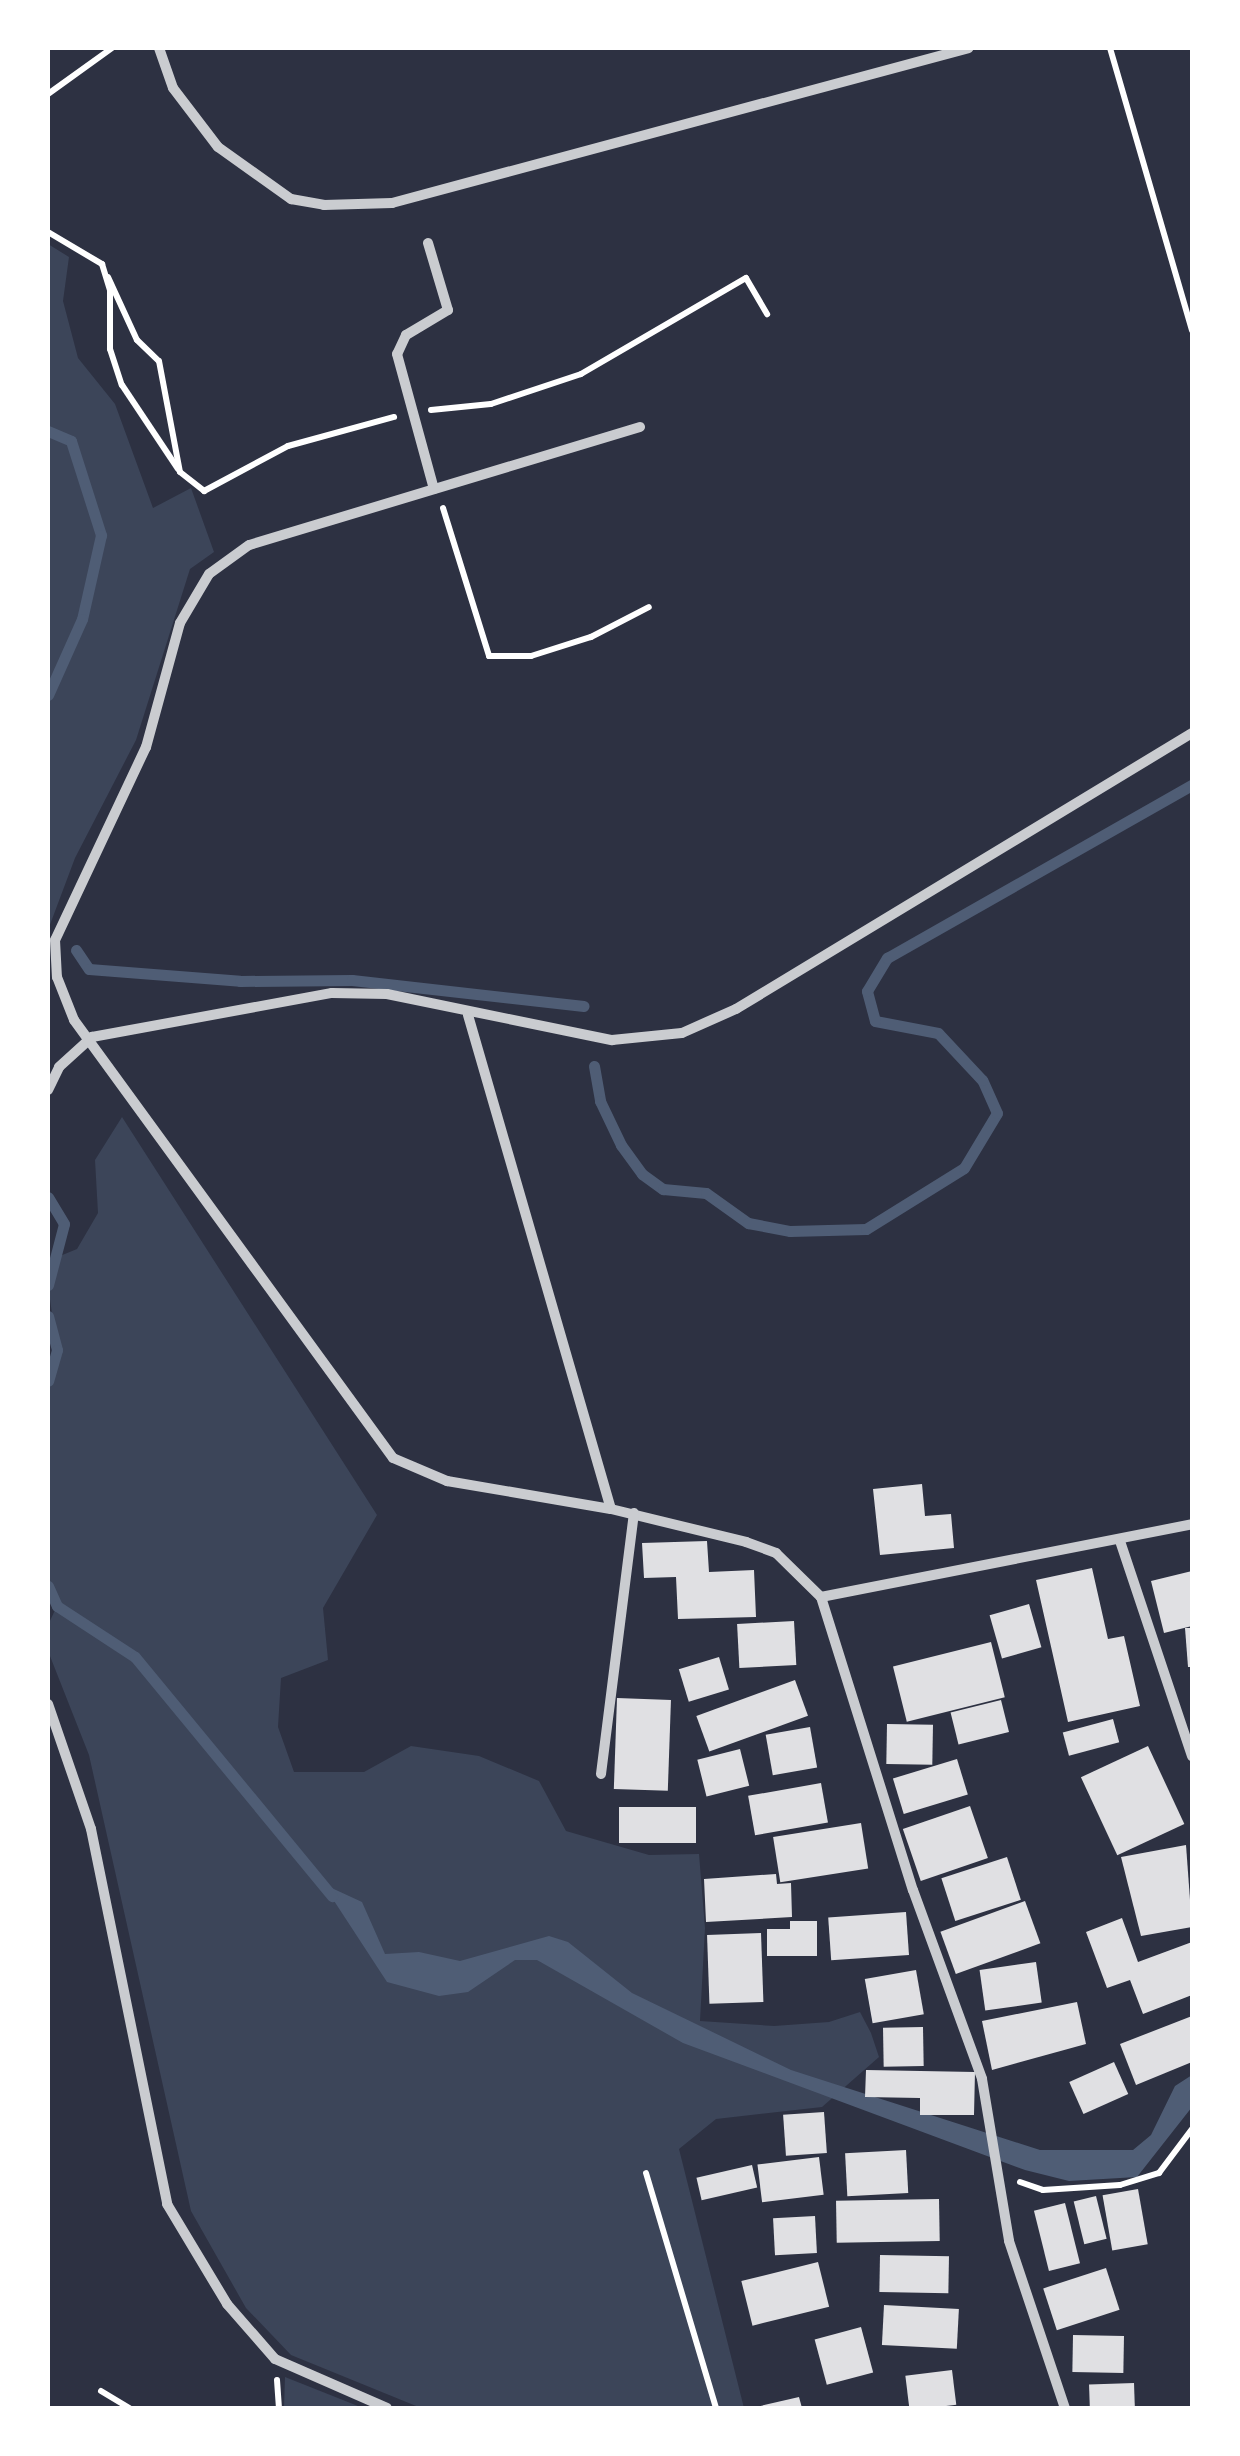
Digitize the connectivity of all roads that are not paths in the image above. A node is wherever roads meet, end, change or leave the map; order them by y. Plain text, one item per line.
1 (159, 48) edge
2 (969, 48) edge
3 (428, 242) dead end
4 (640, 427) dead end
5 (434, 489) junction
6 (1192, 733) edge
7 (468, 1015) junction
8 (92, 1037) junction
9 (48, 1090) edge
10 (611, 1508) junction
11 (634, 1513) junction
12 (1192, 1524) edge
13 (1120, 1542) junction
14 (821, 1598) junction
15 (48, 1704) edge
16 (1192, 1756) edge
17 (601, 1774) dead end
18 (386, 2408) edge
19 (1065, 2408) edge

1 - 2 street
3 - 5 street
4 - 5 street
5 - 8 street
6 - 7 street
7 - 8 street
7 - 10 street
8 - 9 street
8 - 10 street
10 - 11 street
11 - 14 street
11 - 17 street
12 - 13 street
13 - 14 street
13 - 16 street
14 - 19 street
15 - 18 street

